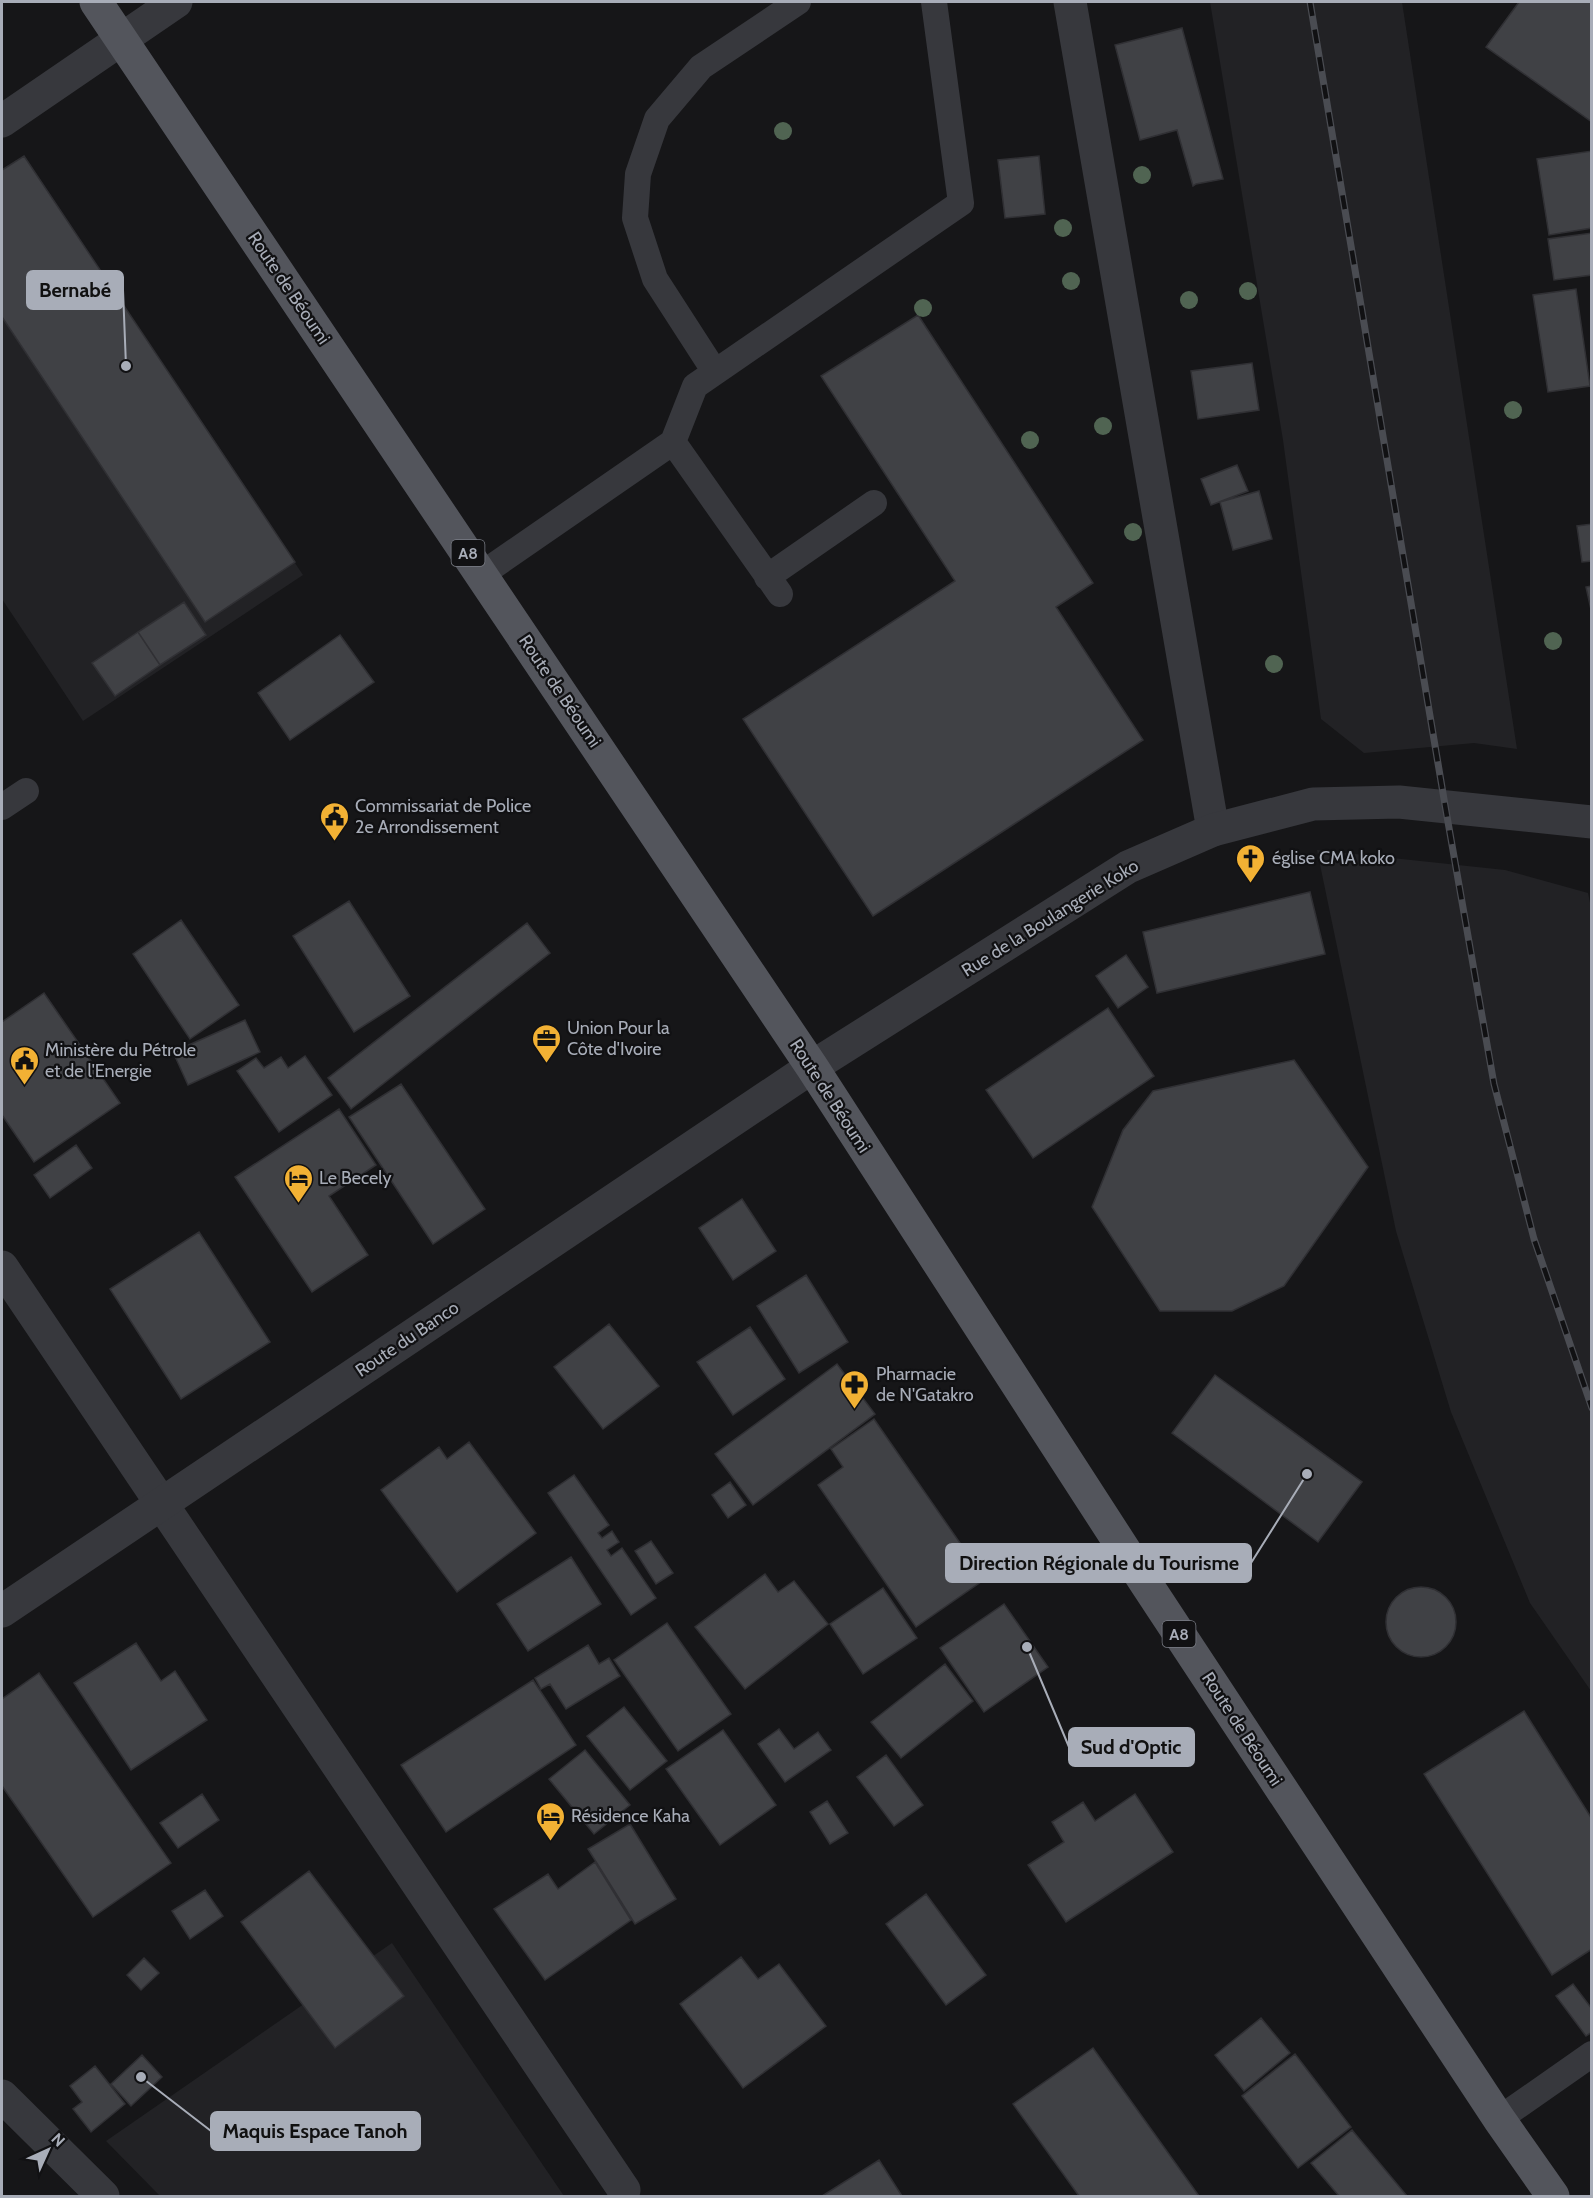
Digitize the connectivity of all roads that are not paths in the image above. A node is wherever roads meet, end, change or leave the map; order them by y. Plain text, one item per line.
1 (96, 2) edge
2 (176, 2) edge
3 (798, 2) edge
4 (934, 2) edge
5 (1070, 2) edge
6 (122, 40) junction
7 (2, 121) edge
8 (715, 372) junction
9 (673, 442) junction
10 (874, 503) dead end
11 (482, 574) junction
12 (26, 790) dead end
13 (2, 807) edge
14 (1592, 822) edge
15 (1213, 830) junction
16 (812, 1067) junction
17 (2, 1267) edge
18 (161, 1504) junction
19 (2, 1611) edge
20 (1592, 2054) edge
21 (2, 2096) edge
22 (1499, 2119) junction
23 (624, 2190) dead end
24 (103, 2196) edge
25 (1553, 2196) edge

1 - 6 main road, Route de Béoumi / A8
2 - 6 street
3 - 8 lane
4 - 8 lane
5 - 15 street
6 - 7 street
6 - 11 main road, Route de Béoumi / A8
8 - 9 lane
9 - 10 lane
9 - 11 lane
11 - 16 main road, Route de Béoumi / A8
12 - 13 lane
14 - 15 street, Rue de la Boulangerie Koko
15 - 16 street, Rue de la Boulangerie Koko
16 - 18 street, Route du Banco
16 - 22 main road, Route de Béoumi / A8
17 - 18 street
18 - 19 street, Route du Banco
18 - 23 street
20 - 22 lane
21 - 24 street
22 - 25 main road, Route de Béoumi / A8

